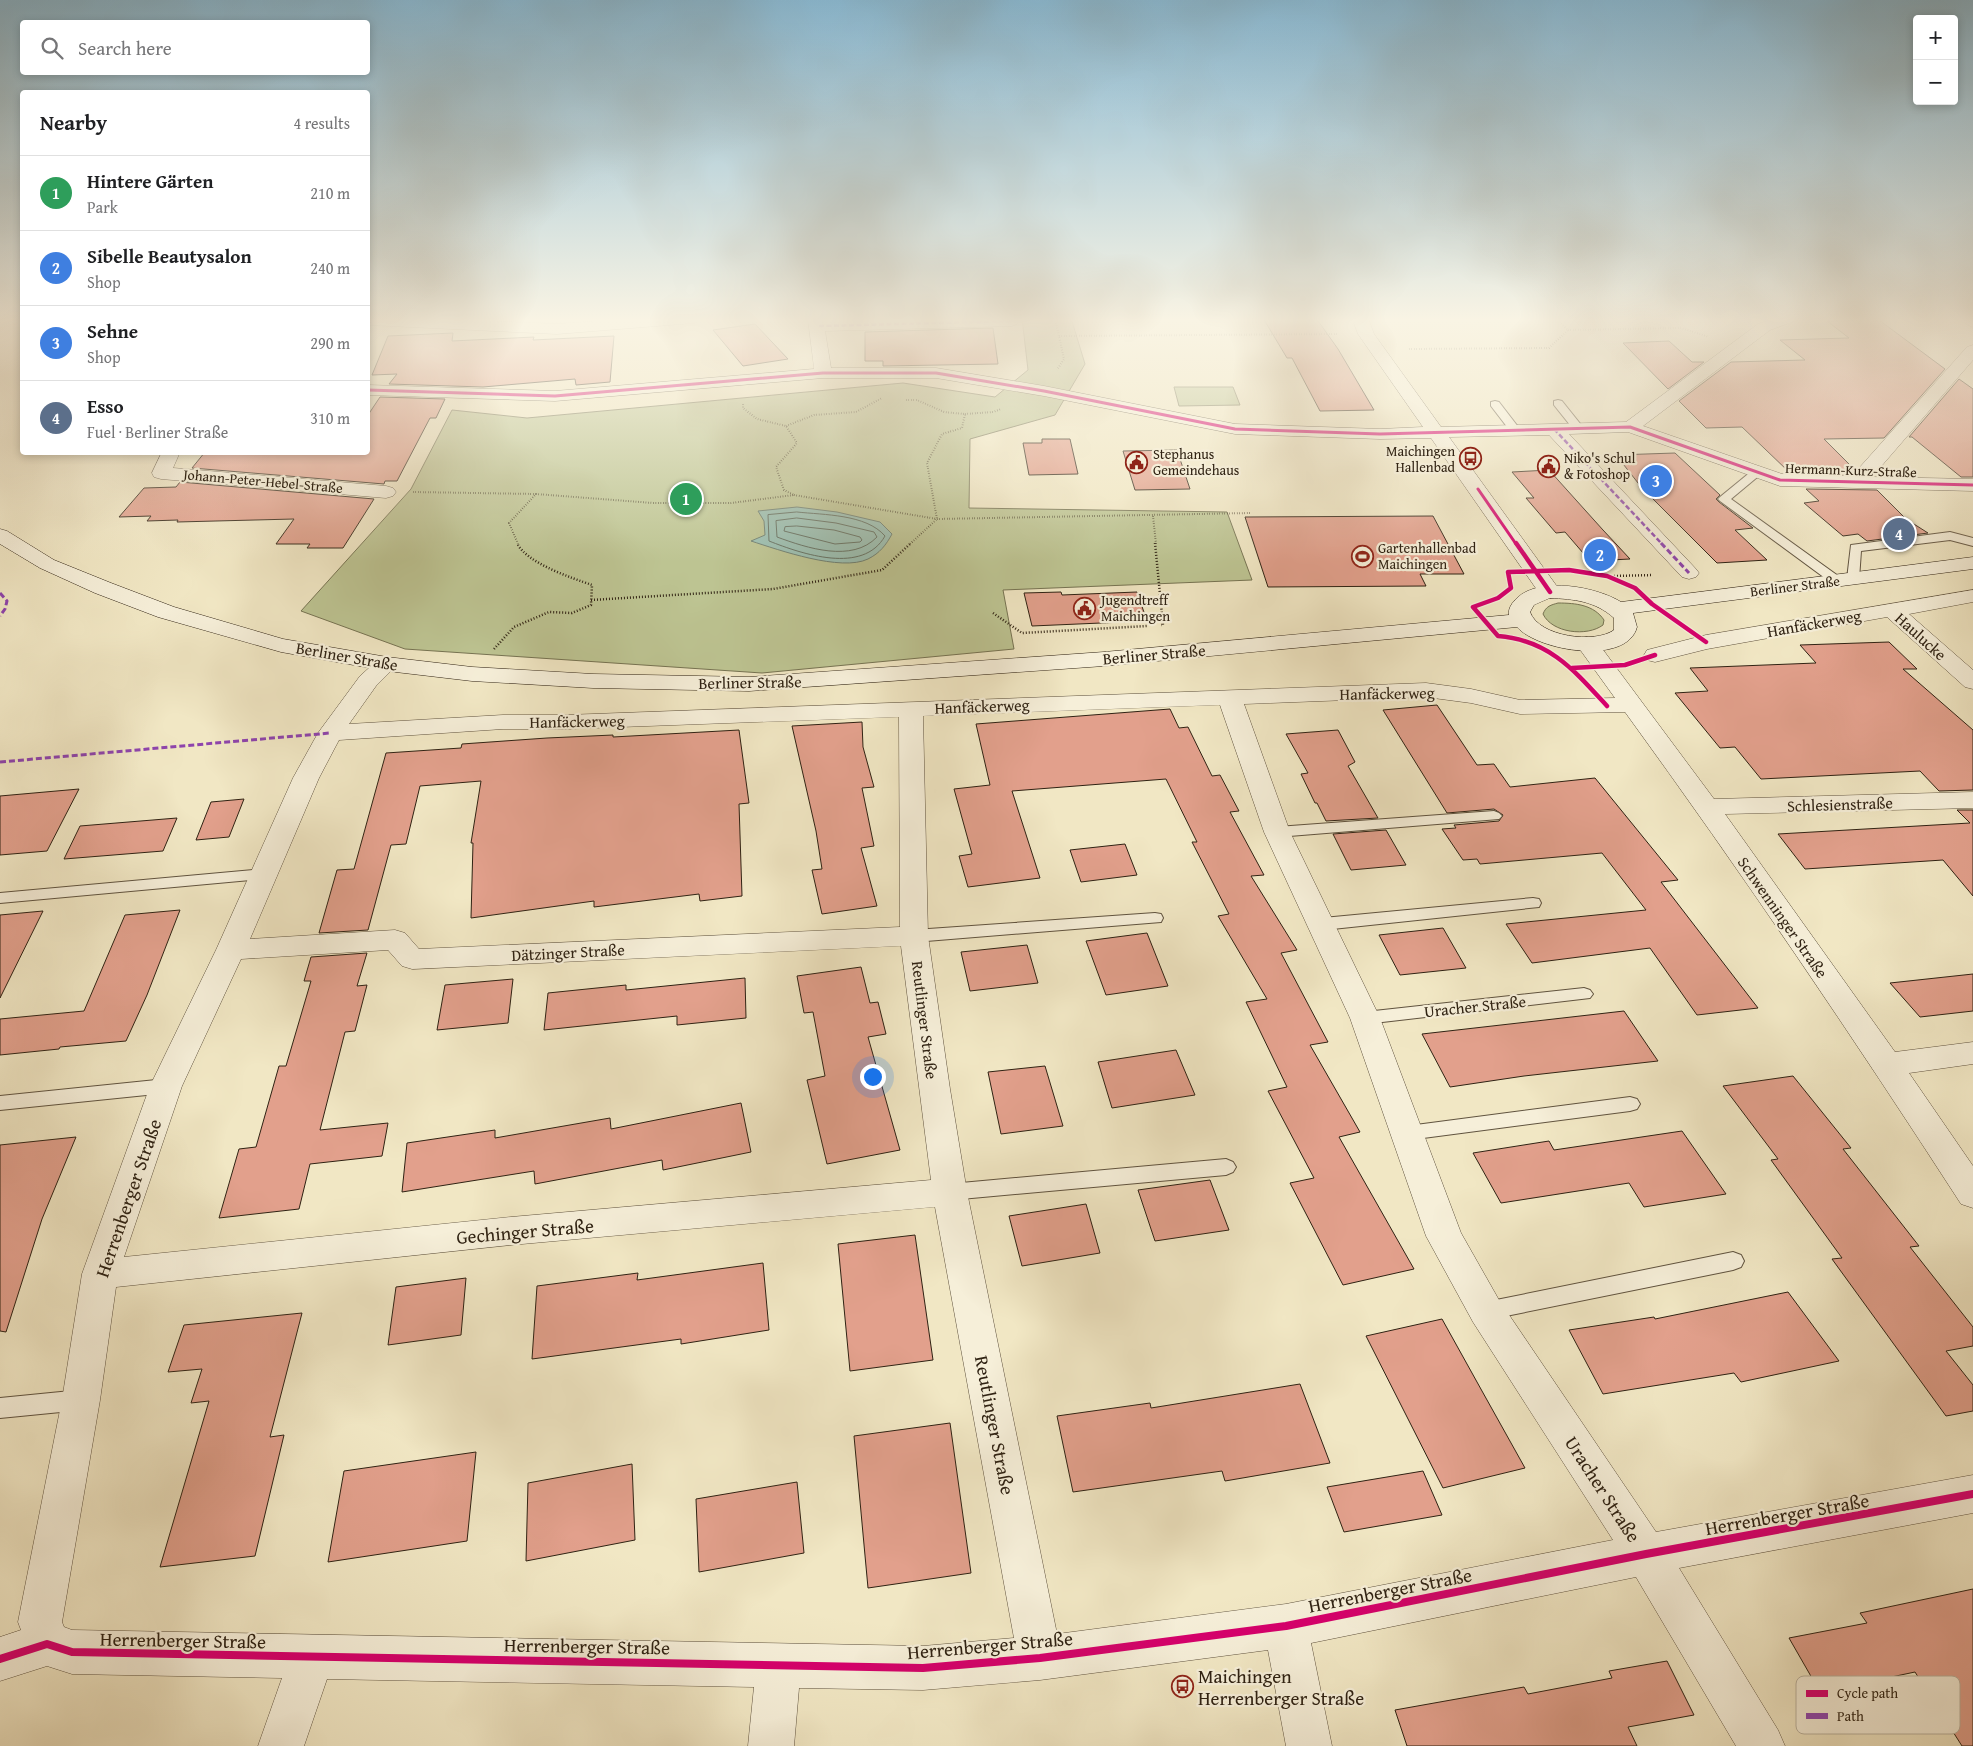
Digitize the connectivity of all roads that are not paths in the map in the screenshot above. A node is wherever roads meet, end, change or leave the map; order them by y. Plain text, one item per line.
1 (1088, 399) edge
2 (1412, 399) edge
3 (1667, 399) edge
4 (1929, 399) edge
5 (1558, 403) dead end
6 (1495, 404) dead end
7 (1630, 427) junction
8 (1578, 428) junction
9 (1554, 429) junction
10 (1515, 430) junction
11 (1436, 432) junction
12 (171, 455) edge
13 (1757, 472) junction
14 (1856, 483) junction
15 (1973, 485) edge
16 (386, 492) road end
17 (0, 535) edge
18 (1973, 542) edge
19 (1973, 563) edge
20 (1689, 573) road end
21 (1845, 580) junction
22 (1550, 592) junction
23 (1973, 596) edge
24 (1616, 609) junction
25 (1892, 610) junction
26 (1522, 620) junction
27 (1588, 644) junction
28 (1655, 654) dead end
29 (387, 664) junction
30 (1973, 682) edge
31 (1230, 698) junction
32 (1633, 705) junction
33 (911, 709) junction
34 (330, 733) junction
35 (1973, 800) edge
36 (1707, 807) junction
37 (1494, 816) dead end
38 (1277, 832) junction
39 (265, 874) junction
40 (0, 898) edge
41 (1533, 903) dead end
42 (1155, 918) dead end
43 (1323, 924) junction
44 (914, 936) junction
45 (231, 950) junction
46 (1584, 994) dead end
47 (1366, 1018) junction
48 (1973, 1053) edge
49 (1887, 1064) junction
50 (166, 1086) junction
51 (0, 1103) edge
52 (1630, 1104) dead end
53 (1408, 1133) junction
54 (1226, 1167) dead end
55 (950, 1192) junction
56 (1973, 1194) edge
57 (1733, 1261) dead end
58 (100, 1274) junction
59 (1486, 1311) junction
60 (81, 1400) junction
61 (0, 1408) edge
62 (1973, 1494) edge
63 (1646, 1554) junction
64 (1286, 1626) junction
65 (47, 1644) junction
66 (312, 1658) junction
67 (1040, 1658) junction
68 (0, 1659) edge
69 (778, 1664) junction
70 (281, 1746) edge
71 (771, 1746) edge
72 (1309, 1746) edge
73 (1762, 1746) edge

1 - 11 street, Hermann-Kurz-Straße
2 - 11 street
3 - 7 street
4 - 14 street
5 - 8 lane
6 - 10 lane
7 - 8 street, Hermann-Kurz-Straße
7 - 13 street, Hermann-Kurz-Straße
8 - 9 street, Hermann-Kurz-Straße
9 - 10 street, Hermann-Kurz-Straße
9 - 20 street
10 - 11 street, Hermann-Kurz-Straße
11 - 22 street
12 - 16 street, Johann-Peter-Hebel-Straße
13 - 14 street, Hermann-Kurz-Straße
13 - 21 lane
14 - 15 street, Hermann-Kurz-Straße
17 - 29 street, Berliner Straße
18 - 21 lane
19 - 21 street, Berliner Straße
21 - 24 street, Berliner Straße
22 - 24 street
22 - 26 street
23 - 25 street, Hanfäckerweg
24 - 27 street
25 - 28 street, Hanfäckerweg
25 - 30 street, Haulucke
26 - 27 street
26 - 29 street, Berliner Straße
27 - 32 street, Schwenninger Straße
29 - 34 street, Herrenberger Straße
31 - 32 street, Hanfäckerweg
31 - 33 street, Hanfäckerweg
31 - 38 street, Uracher Straße
32 - 36 street, Schwenninger Straße
33 - 34 street, Hanfäckerweg
33 - 44 street, Reutlinger Straße
34 - 39 street, Herrenberger Straße
35 - 36 street, Schlesienstraße
36 - 49 street, Schwenninger Straße
37 - 38 lane
38 - 43 street, Uracher Straße
39 - 40 lane
39 - 45 street, Herrenberger Straße
41 - 43 lane
42 - 44 lane
43 - 47 street, Uracher Straße
44 - 45 street, Dätzinger Straße
44 - 55 street, Reutlinger Straße
45 - 50 street, Herrenberger Straße
46 - 47 lane, Uracher Straße
47 - 53 street, Uracher Straße
48 - 49 street
49 - 56 street, Schwenninger Straße
50 - 51 lane
50 - 58 street, Herrenberger Straße
52 - 53 lane
53 - 59 street, Uracher Straße
54 - 55 lane
55 - 58 street, Gechinger Straße
55 - 67 street, Reutlinger Straße
57 - 59 lane
58 - 60 street, Herrenberger Straße
59 - 63 street, Uracher Straße
60 - 61 lane
60 - 65 street, Herrenberger Straße
62 - 63 street, Herrenberger Straße
63 - 64 street, Herrenberger Straße
63 - 73 street, Uracher Straße
64 - 67 street, Herrenberger Straße
64 - 72 street
65 - 66 street, Herrenberger Straße
65 - 68 street
66 - 69 street, Herrenberger Straße
66 - 70 street
67 - 69 street, Herrenberger Straße
69 - 71 street

